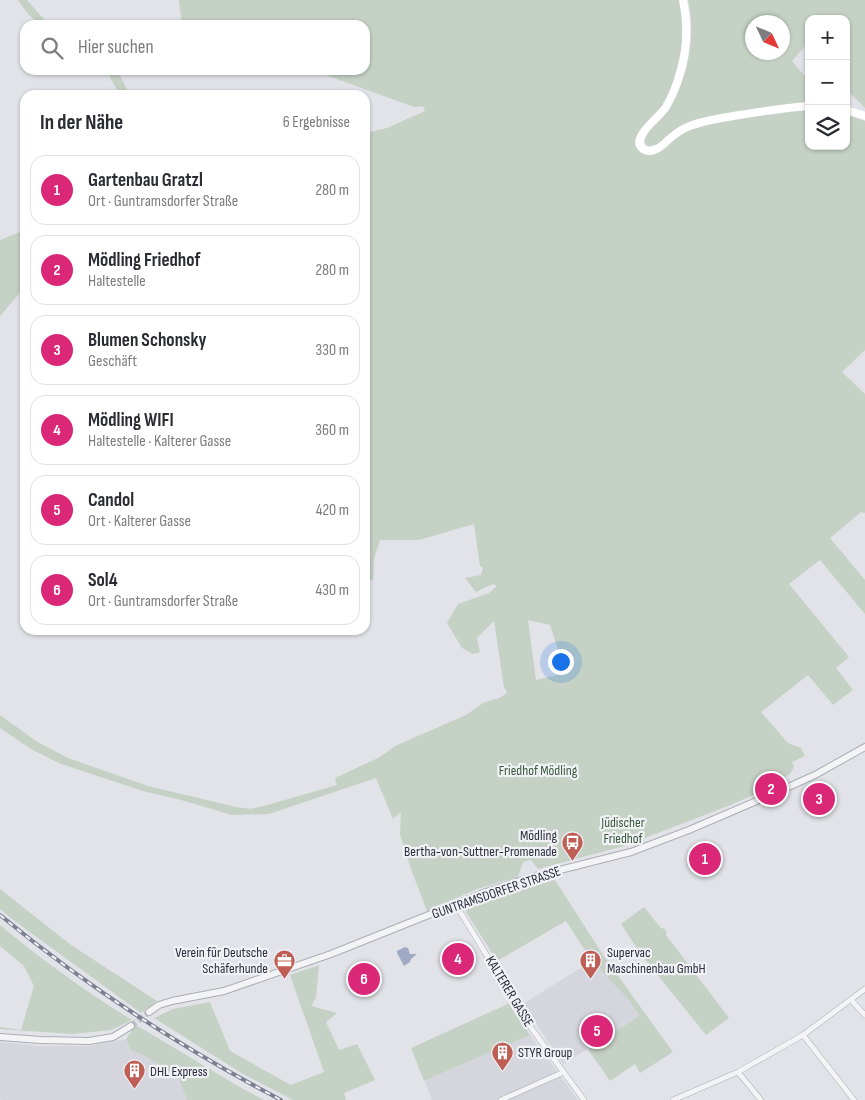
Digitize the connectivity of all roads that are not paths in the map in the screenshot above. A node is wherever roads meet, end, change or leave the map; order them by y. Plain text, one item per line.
1 (683, 0) edge
2 (805, 106) edge
3 (850, 111) edge
4 (865, 116) edge
5 (865, 747) edge
6 (456, 905) junction
7 (865, 988) edge
8 (851, 1000) junction
9 (149, 1012) tunnel mouth
10 (865, 1015) edge
11 (131, 1026) tunnel mouth
12 (803, 1035) junction
13 (0, 1037) edge
14 (564, 1072) junction
15 (738, 1072) junction
16 (681, 1099) edge
17 (501, 1100) edge
18 (584, 1100) edge
19 (673, 1100) edge
20 (761, 1100) edge
21 (854, 1100) edge

1 - 2 main road
3 - 4 main road
5 - 6 street, GUNTRAMSDORFER STRASSE
6 - 9 street, GUNTRAMSDORFER STRASSE
6 - 14 street, KALTERER GASSE
7 - 8 street
8 - 10 street
8 - 12 street
11 - 13 street
12 - 15 street
12 - 21 street
14 - 17 street
14 - 18 street, KALTERER GASSE
15 - 16 street
15 - 20 street
16 - 19 street

